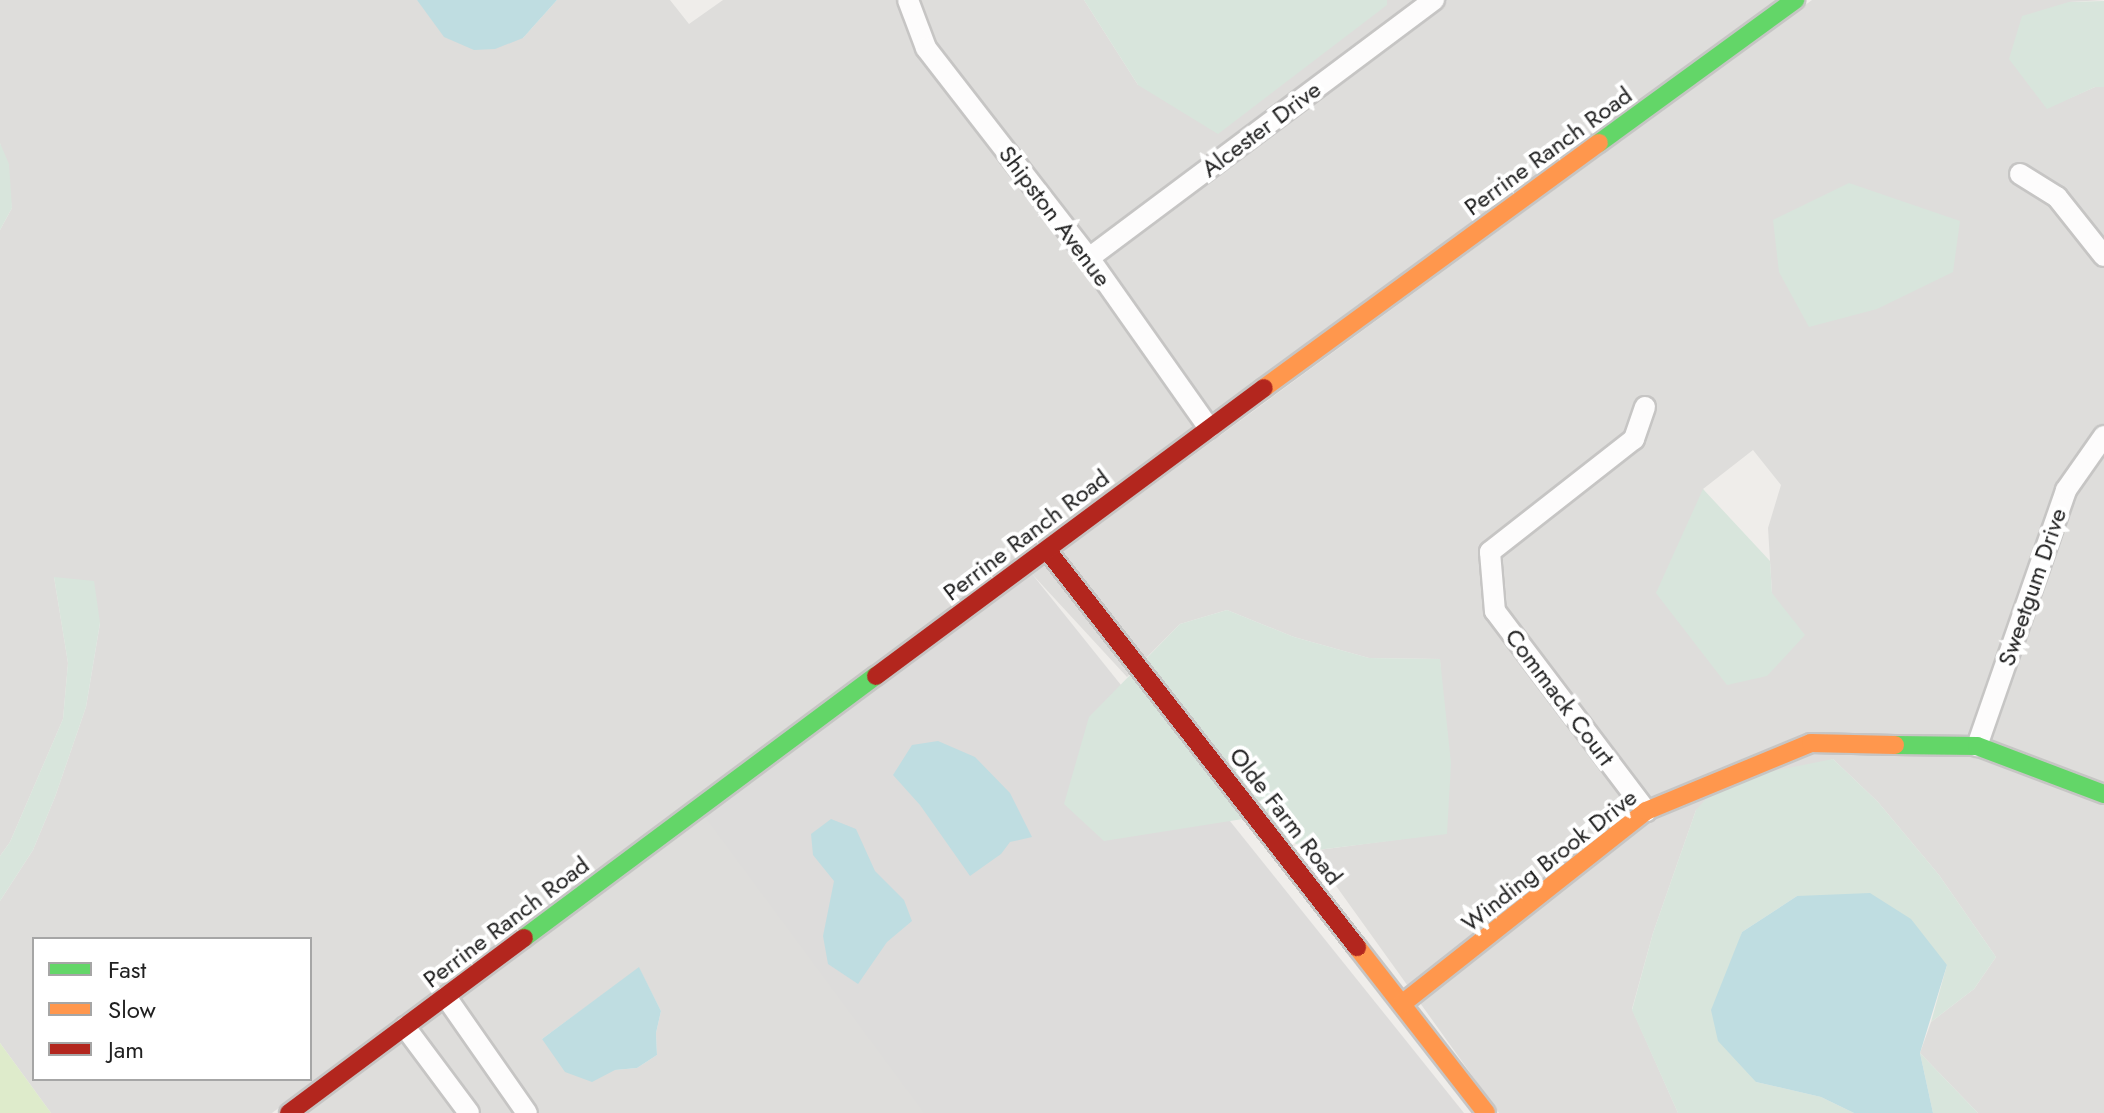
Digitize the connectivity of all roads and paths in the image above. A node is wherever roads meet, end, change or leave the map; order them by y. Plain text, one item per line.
1 (908, 0) edge
2 (1434, 0) edge
3 (1795, 0) edge
4 (2020, 174) dead end
5 (2104, 256) edge
6 (1089, 258) junction
7 (1645, 407) dead end
8 (1209, 428) junction
9 (2104, 436) edge
10 (1047, 550) junction
11 (1977, 746) junction
12 (2104, 794) edge
13 (1646, 811) junction
14 (446, 997) junction
15 (1403, 1003) junction
16 (405, 1027) junction
17 (289, 1113) edge
18 (469, 1113) edge
19 (527, 1113) edge
20 (1486, 1113) edge

1 - 6 street, Shipston Avenue
2 - 6 street, Alcester Drive
3 - 8 street, Perrine Ranch Road
4 - 5 street
6 - 8 street, Shipston Avenue
7 - 13 street, Commack Court
8 - 10 street, Perrine Ranch Road
9 - 11 street, Sweetgum Drive
10 - 14 street, Perrine Ranch Road
10 - 15 street, Olde Farm Road
11 - 12 street, Winding Brook Drive
11 - 13 street, Winding Brook Drive
13 - 15 street, Winding Brook Drive
14 - 16 street, Perrine Ranch Road
14 - 19 street
15 - 20 street, Olde Farm Road
16 - 17 street, Perrine Ranch Road
16 - 18 street

